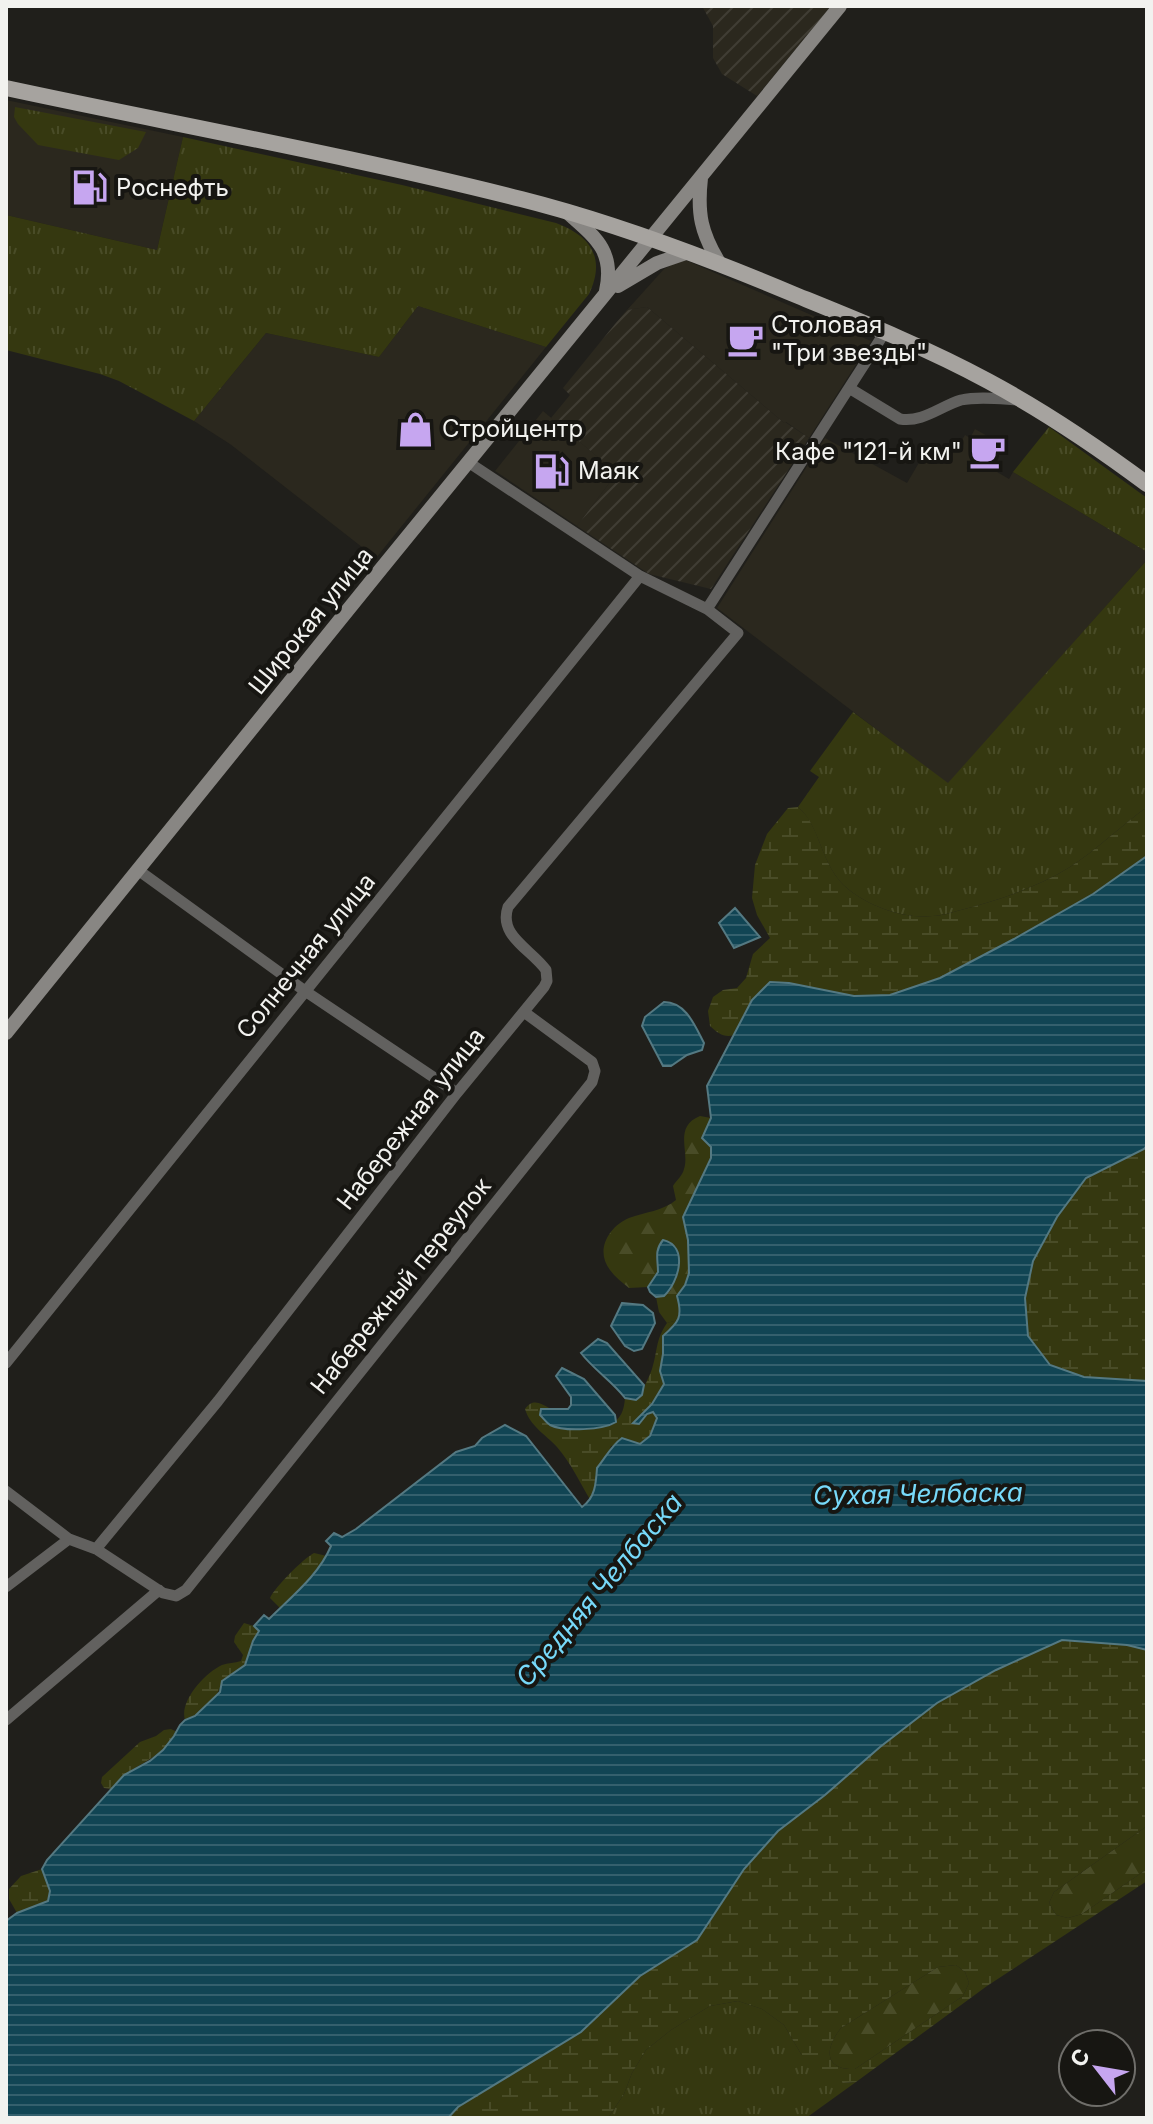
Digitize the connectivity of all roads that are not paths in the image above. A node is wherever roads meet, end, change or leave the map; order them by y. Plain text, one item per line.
1 (840, 6) edge
2 (6, 88) edge
3 (701, 177) junction
4 (568, 213) junction
5 (651, 238) junction
6 (689, 252) junction
7 (720, 264) junction
8 (604, 295) junction
9 (885, 332) junction
10 (849, 388) junction
11 (1022, 400) junction
12 (468, 462) junction
13 (1147, 484) edge
14 (640, 576) junction
15 (707, 609) junction
16 (138, 870) junction
17 (305, 991) junction
18 (524, 1012) junction
19 (6, 1033) edge
20 (457, 1093) junction
21 (6, 1363) edge
22 (6, 1491) edge
23 (69, 1539) junction
24 (96, 1549) junction
25 (6, 1587) edge
26 (159, 1590) junction
27 (6, 1720) edge

1 - 3 street, Широкая улица
2 - 4 main road
3 - 5 street, Широкая улица
3 - 7 street
4 - 5 main road
4 - 8 street
5 - 6 main road
5 - 8 street, Широкая улица
6 - 7 main road
6 - 8 street
7 - 9 main road
8 - 12 street, Широкая улица
9 - 10 street
9 - 11 main road
10 - 11 street
10 - 15 street
11 - 13 main road
12 - 14 street
12 - 16 street, Широкая улица
14 - 15 street
14 - 17 street, Солнечная улица
15 - 18 street, Набережная улица
16 - 17 street
16 - 19 street, Широкая улица
17 - 20 street
17 - 21 street, Солнечная улица
18 - 20 street, Набережная улица
18 - 26 street, Набережный переулок
20 - 24 street, Набережная улица
22 - 23 street
23 - 24 street
23 - 25 street
24 - 26 street
26 - 27 street

